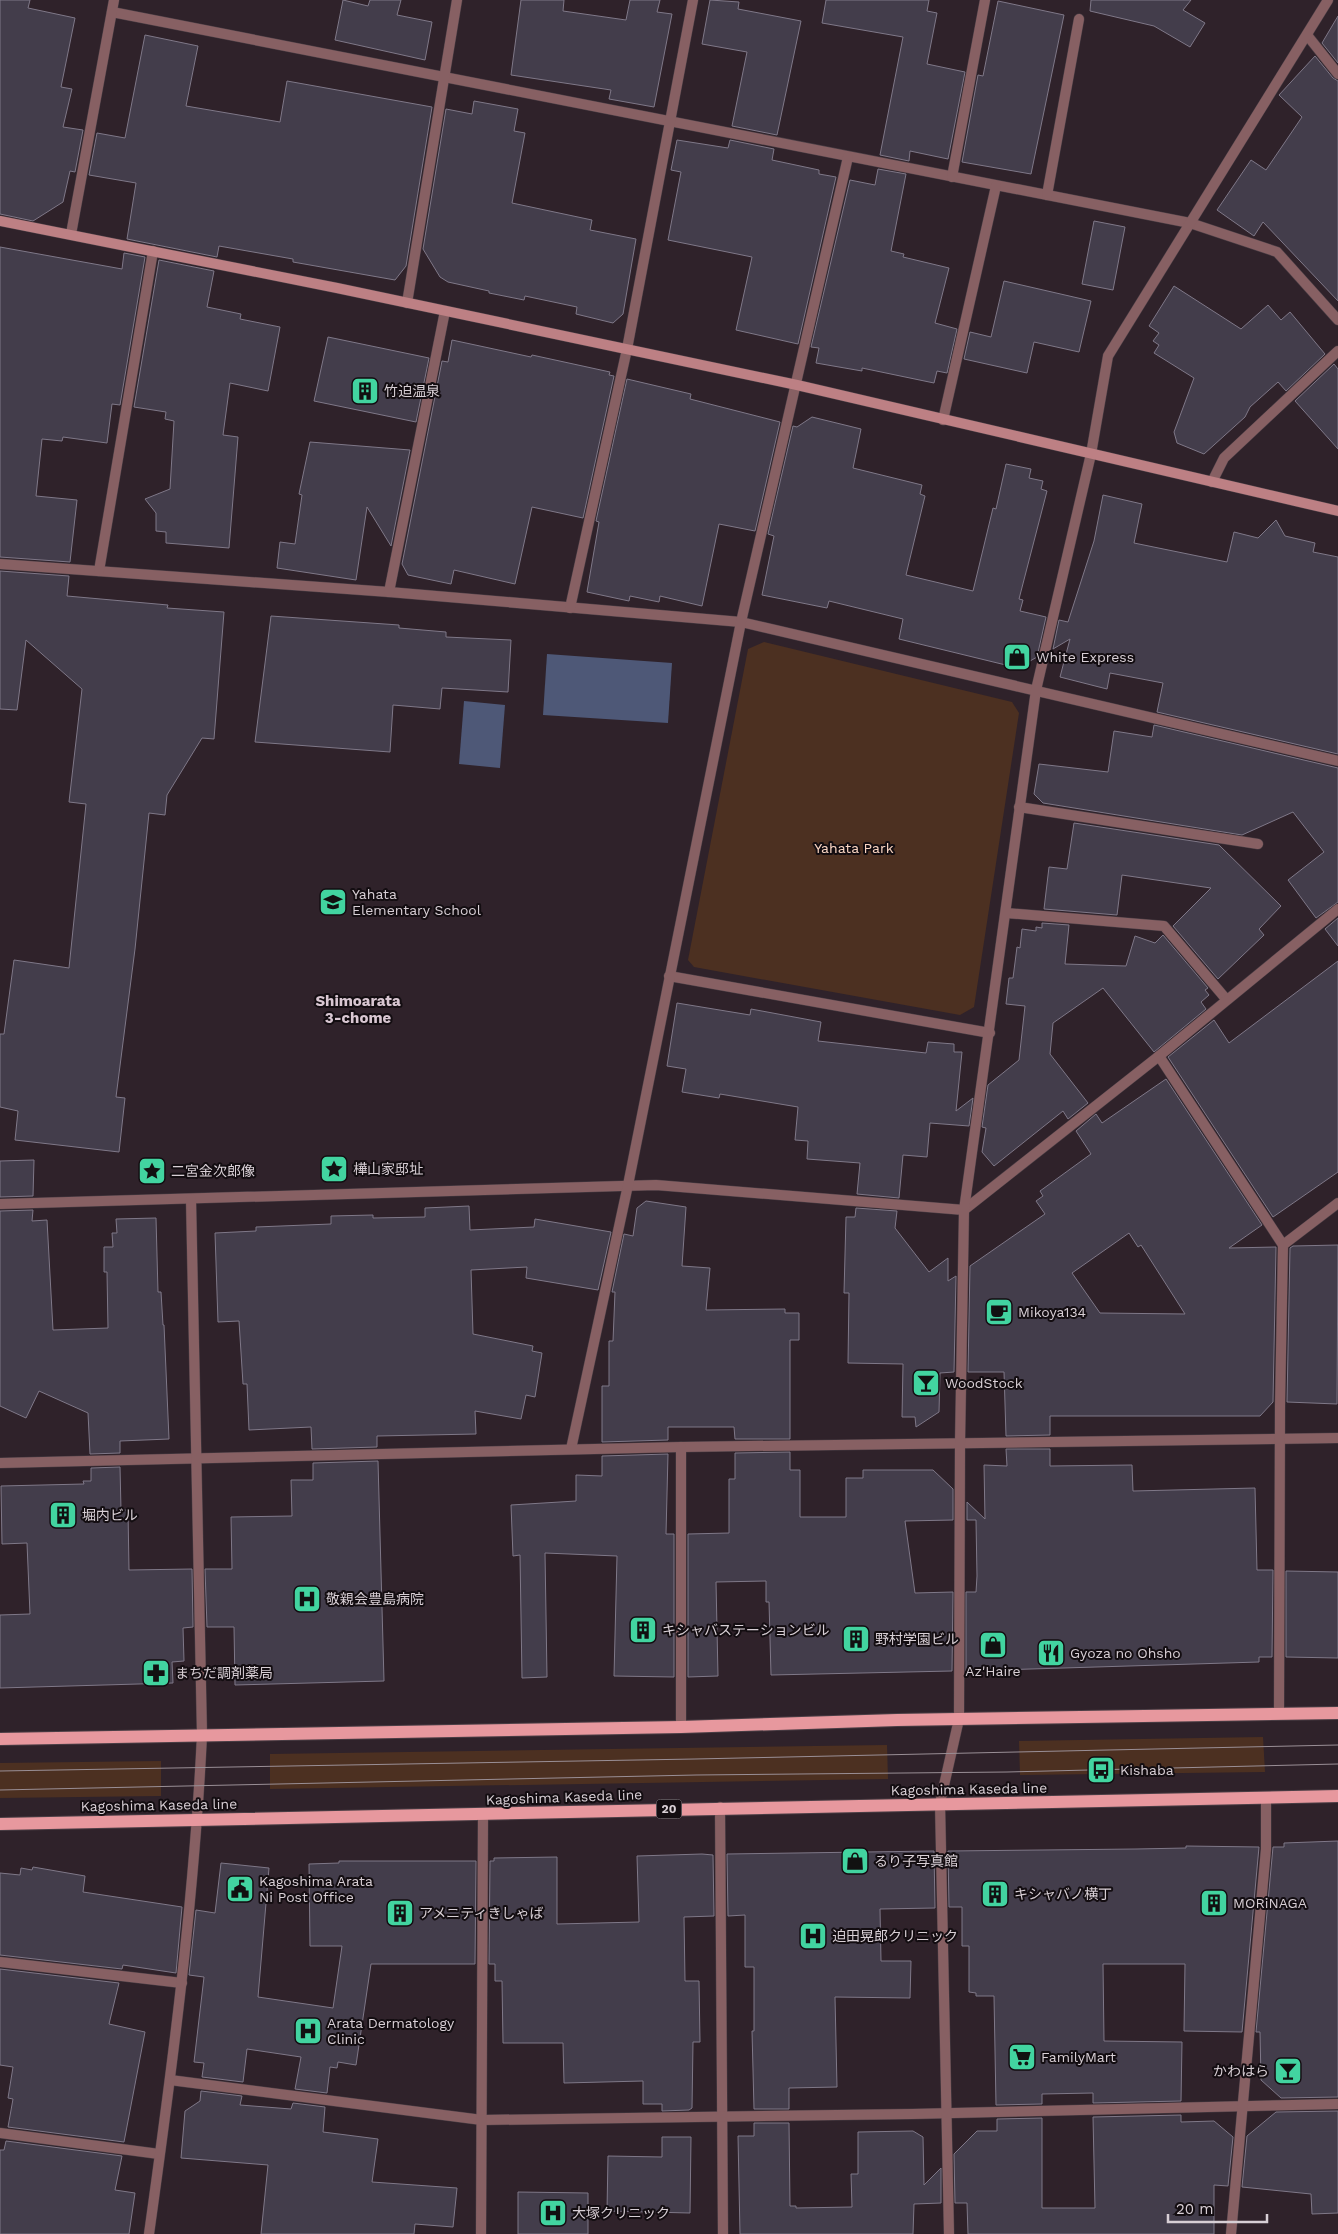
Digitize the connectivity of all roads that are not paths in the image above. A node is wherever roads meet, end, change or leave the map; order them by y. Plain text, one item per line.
1 (114, 0) edge
2 (457, 0) edge
3 (693, 0) edge
4 (985, 0) edge
5 (1328, 0) edge
6 (112, 12) junction
7 (1079, 19) dead end
8 (1307, 35) junction
9 (1338, 74) edge
10 (444, 78) junction
11 (671, 121) junction
12 (848, 157) junction
13 (952, 177) junction
14 (996, 186) junction
15 (1047, 195) junction
16 (0, 221) edge
17 (1190, 223) junction
18 (71, 234) junction
19 (153, 251) junction
20 (407, 303) junction
21 (445, 311) junction
22 (1338, 320) edge
23 (627, 348) junction
24 (1338, 351) edge
25 (797, 385) junction
26 (943, 420) junction
27 (1091, 454) junction
28 (1212, 482) junction
29 (1338, 511) edge
30 (0, 564) edge
31 (99, 571) junction
32 (388, 592) junction
33 (570, 608) junction
34 (741, 622) junction
35 (1036, 690) junction
36 (1338, 761) edge
37 (1020, 807) junction
38 (1258, 844) dead end
39 (1338, 909) edge
40 (1006, 912) junction
41 (669, 976) junction
42 (1226, 998) junction
43 (990, 1034) junction
44 (1159, 1056) junction
45 (628, 1185) junction
46 (191, 1198) junction
47 (1338, 1202) edge
48 (0, 1204) edge
49 (964, 1210) junction
50 (1283, 1245) junction
51 (1338, 1438) edge
52 (1280, 1439) junction
53 (960, 1444) junction
54 (681, 1446) junction
55 (571, 1449) junction
56 (197, 1458) junction
57 (0, 1463) edge
58 (1338, 1713) edge
59 (1279, 1714) junction
60 (959, 1719) junction
61 (680, 1727) junction
62 (202, 1735) junction
63 (0, 1739) edge
64 (1338, 1796) edge
65 (1266, 1797) junction
66 (940, 1803) junction
67 (720, 1807) junction
68 (483, 1815) junction
69 (199, 1819) junction
70 (0, 1824) edge
71 (0, 1962) edge
72 (182, 1983) junction
73 (170, 2080) junction
74 (1338, 2104) edge
75 (1242, 2106) junction
76 (948, 2113) junction
77 (721, 2115) junction
78 (482, 2120) junction
79 (0, 2133) edge
80 (159, 2154) junction
81 (149, 2234) edge
82 (481, 2234) edge
83 (723, 2234) edge
84 (949, 2234) edge
85 (1231, 2234) edge

1 - 6 street
2 - 10 street
3 - 11 street
4 - 13 street
5 - 8 street
6 - 10 street
6 - 18 street
7 - 15 street
8 - 9 street
8 - 17 street
10 - 11 street
10 - 20 street
11 - 12 street
11 - 23 street
12 - 13 street
12 - 25 street
13 - 14 street
14 - 15 street
14 - 26 street
15 - 17 street
16 - 18 street
17 - 22 street
17 - 27 street
18 - 19 street
19 - 20 street
19 - 31 street
20 - 21 street
21 - 23 street
21 - 32 street
23 - 25 street
23 - 33 street
24 - 28 street
25 - 26 street
25 - 34 street
26 - 27 street
27 - 28 street
27 - 35 street
28 - 29 street
30 - 31 street
31 - 32 street
32 - 33 street
33 - 34 street
34 - 35 street
34 - 41 street
35 - 36 street
35 - 37 street
37 - 38 street
37 - 40 street
39 - 42 street
40 - 42 street
40 - 43 street
41 - 43 street
41 - 45 street
42 - 44 street
43 - 49 street
44 - 49 street
44 - 50 street
45 - 46 street
45 - 49 street
45 - 55 street
46 - 48 street
46 - 56 street
47 - 50 street
49 - 53 street
50 - 52 street
51 - 52 street
52 - 53 street
52 - 59 street
53 - 54 street
53 - 60 street
54 - 55 street
54 - 61 street
55 - 56 street
56 - 57 street
56 - 62 street
58 - 59 main road
59 - 60 main road
60 - 61 main road
60 - 66 street
61 - 62 main road
62 - 63 main road
62 - 69 street
64 - 65 main road, Kagoshima Kaseda line / 20
65 - 66 main road, Kagoshima Kaseda line / 20
65 - 75 street
66 - 67 main road, Kagoshima Kaseda line / 20
66 - 76 street
67 - 68 main road, Kagoshima Kaseda line / 20
67 - 77 street
68 - 69 main road, Kagoshima Kaseda line / 20
68 - 78 street
69 - 70 main road, Kagoshima Kaseda line / 20
69 - 72 street
71 - 72 street
72 - 73 street
73 - 78 street
73 - 80 street
74 - 75 street
75 - 76 street
75 - 85 street
76 - 77 street
76 - 84 street
77 - 78 street
77 - 83 street
78 - 82 street
79 - 80 street
80 - 81 street

